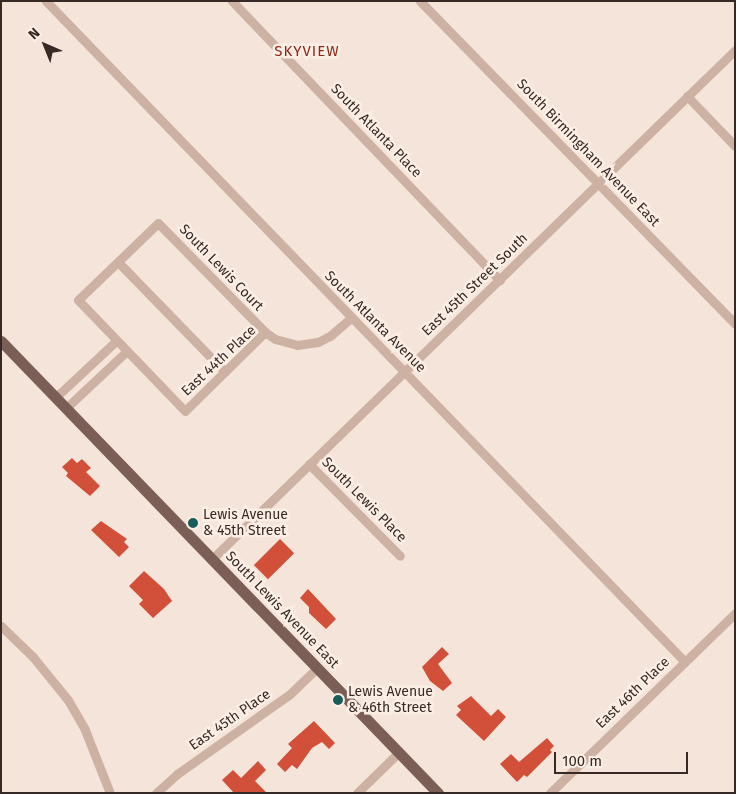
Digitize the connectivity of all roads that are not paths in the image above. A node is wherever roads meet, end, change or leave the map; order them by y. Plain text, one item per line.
1 (46, 1) edge
2 (232, 1) edge
3 (420, 1) edge
4 (735, 50) edge
5 (687, 96) junction
6 (735, 146) edge
7 (598, 184) junction
8 (118, 262) junction
9 (500, 280) junction
10 (351, 318) junction
11 (735, 324) edge
12 (265, 332) junction
13 (116, 340) junction
14 (1, 341) edge
15 (127, 351) junction
16 (405, 371) junction
17 (225, 372) junction
18 (56, 397) junction
19 (66, 408) junction
20 (309, 464) junction
21 (400, 556) dead end
22 (212, 559) junction
23 (735, 613) edge
24 (1, 626) edge
25 (685, 662) junction
26 (317, 668) junction
27 (399, 752) junction
28 (111, 791) edge
29 (157, 793) edge
30 (356, 793) edge
31 (438, 793) edge
32 (550, 793) edge

1 - 10 street, South Atlanta Avenue
2 - 9 street, South Atlanta Place
3 - 7 street, South Birmingham Avenue East
4 - 5 street, East 45th Street South
5 - 6 street
5 - 7 street, East 45th Street South
7 - 9 street, East 45th Street South
7 - 11 street, South Birmingham Avenue East
8 - 12 street, South Lewis Court
8 - 13 street
8 - 17 street
9 - 16 street, East 45th Street South
10 - 12 street, East 44th Place
10 - 16 street, South Atlanta Avenue
12 - 17 street, East 44th Place
13 - 15 street
13 - 18 street
14 - 18 main road, South Lewis Avenue East
15 - 17 street, East 44th Place
15 - 19 street
16 - 20 street, East 45th Street South
16 - 25 street, South Atlanta Avenue
18 - 19 main road, South Lewis Avenue East
19 - 22 main road, South Lewis Avenue East
20 - 21 street, South Lewis Place
20 - 22 street, East 45th Street South
22 - 26 main road, South Lewis Avenue East
23 - 25 street, East 46th Place
24 - 28 street
25 - 32 street, East 46th Place
26 - 27 main road, South Lewis Avenue East
26 - 29 street, East 45th Place
27 - 30 street
27 - 31 main road, South Lewis Avenue East

